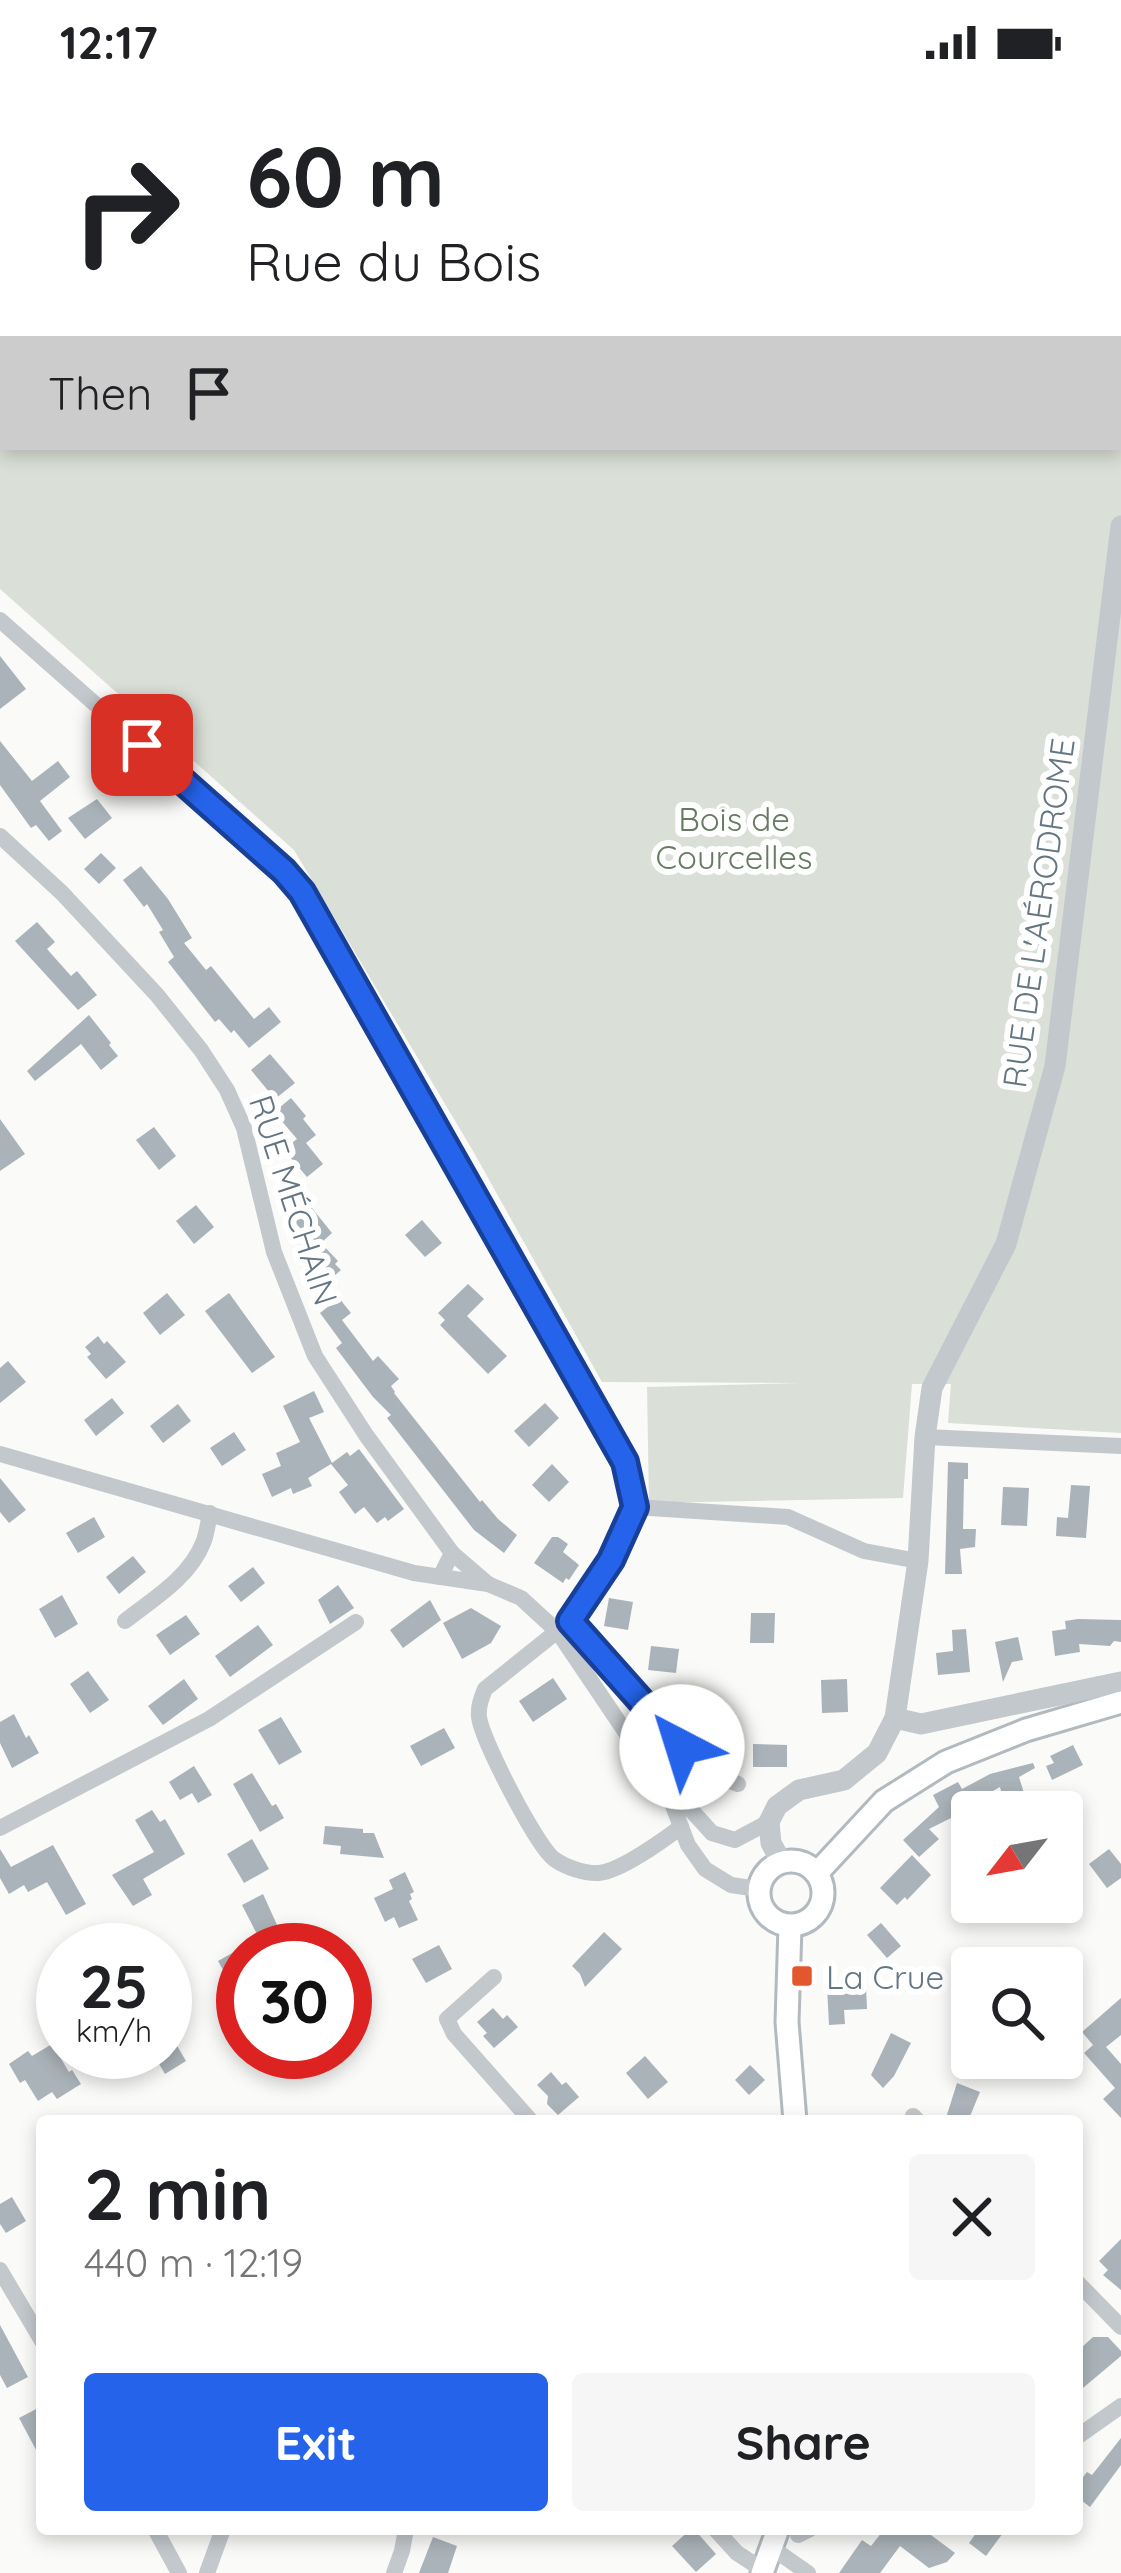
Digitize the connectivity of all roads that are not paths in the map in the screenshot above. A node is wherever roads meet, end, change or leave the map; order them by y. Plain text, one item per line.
1 (1121, 526) edge
2 (0, 620) edge
3 (0, 836) edge
4 (925, 1437) junction
5 (1121, 1446) edge
6 (0, 1454) edge
7 (635, 1507) junction
8 (211, 1513) junction
9 (452, 1553) junction
10 (918, 1561) junction
11 (440, 1577) junction
12 (488, 1584) junction
13 (125, 1621) dead end
14 (356, 1622) dead end
15 (564, 1626) junction
16 (1121, 1682) edge
17 (1121, 1702) edge
18 (896, 1718) junction
19 (738, 1784) dead end
20 (670, 1798) junction
21 (770, 1822) junction
22 (681, 1827) junction
23 (0, 1828) edge
24 (782, 1861) junction
25 (818, 1872) junction
26 (758, 1889) junction
27 (790, 1926) junction
28 (494, 1977) dead end
29 (526, 2115) edge
30 (795, 2115) edge
31 (0, 2270) edge
32 (1083, 2288) edge
33 (1121, 2326) edge
34 (36, 2331) edge
35 (1121, 2406) edge
36 (1083, 2433) edge
37 (158, 2535) edge
38 (221, 2535) edge
39 (404, 2535) edge
40 (721, 2535) edge
41 (780, 2547) edge
42 (179, 2573) edge
43 (206, 2573) edge
44 (394, 2573) edge
45 (808, 2573) edge

1 - 4 street, RUE DE L'AÉRODROME
2 - 7 street
3 - 9 street, RUE MÉCHAIN
4 - 5 street
4 - 10 street, RUE DE L'AÉRODROME
6 - 8 street
7 - 10 street
7 - 15 street
8 - 11 street
8 - 13 street
9 - 11 street
9 - 12 street, RUE MÉCHAIN
10 - 18 street, RUE DE L'AÉRODROME
11 - 12 street
12 - 15 street
14 - 23 street
15 - 19 street
15 - 20 street
15 - 22 street
16 - 18 street
17 - 25 main road
18 - 21 street, RUE DE L'AÉRODROME
20 - 21 street
20 - 22 street
21 - 24 street
22 - 26 street
24 - 25 main road
24 - 26 main road
25 - 27 main road
26 - 27 main road
27 - 30 main road
28 - 29 street
31 - 34 street
32 - 33 street
35 - 36 street
37 - 42 street
38 - 43 street
39 - 44 street
40 - 41 street
41 - 45 street

